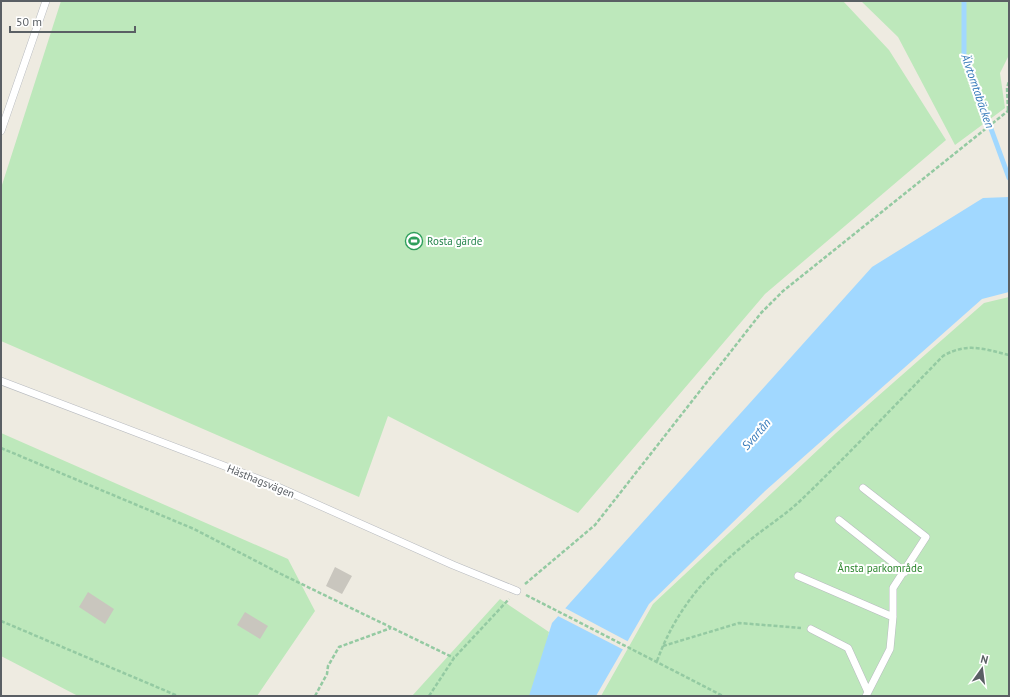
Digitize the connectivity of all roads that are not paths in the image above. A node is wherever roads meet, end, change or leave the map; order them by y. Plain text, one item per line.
1 (46, 1) edge
2 (2, 123) edge
3 (1, 131) edge
4 (1, 381) edge
5 (863, 488) dead end
6 (840, 520) dead end
7 (905, 572) junction
8 (798, 576) dead end
9 (517, 591) road end
10 (893, 617) junction
11 (811, 629) road end
12 (867, 694) edge

1 - 2 lane
2 - 3 lane
4 - 9 lane, Hästhagsvägen
5 - 7 lane
6 - 7 lane
7 - 10 lane
8 - 10 lane
10 - 12 lane
11 - 12 lane

